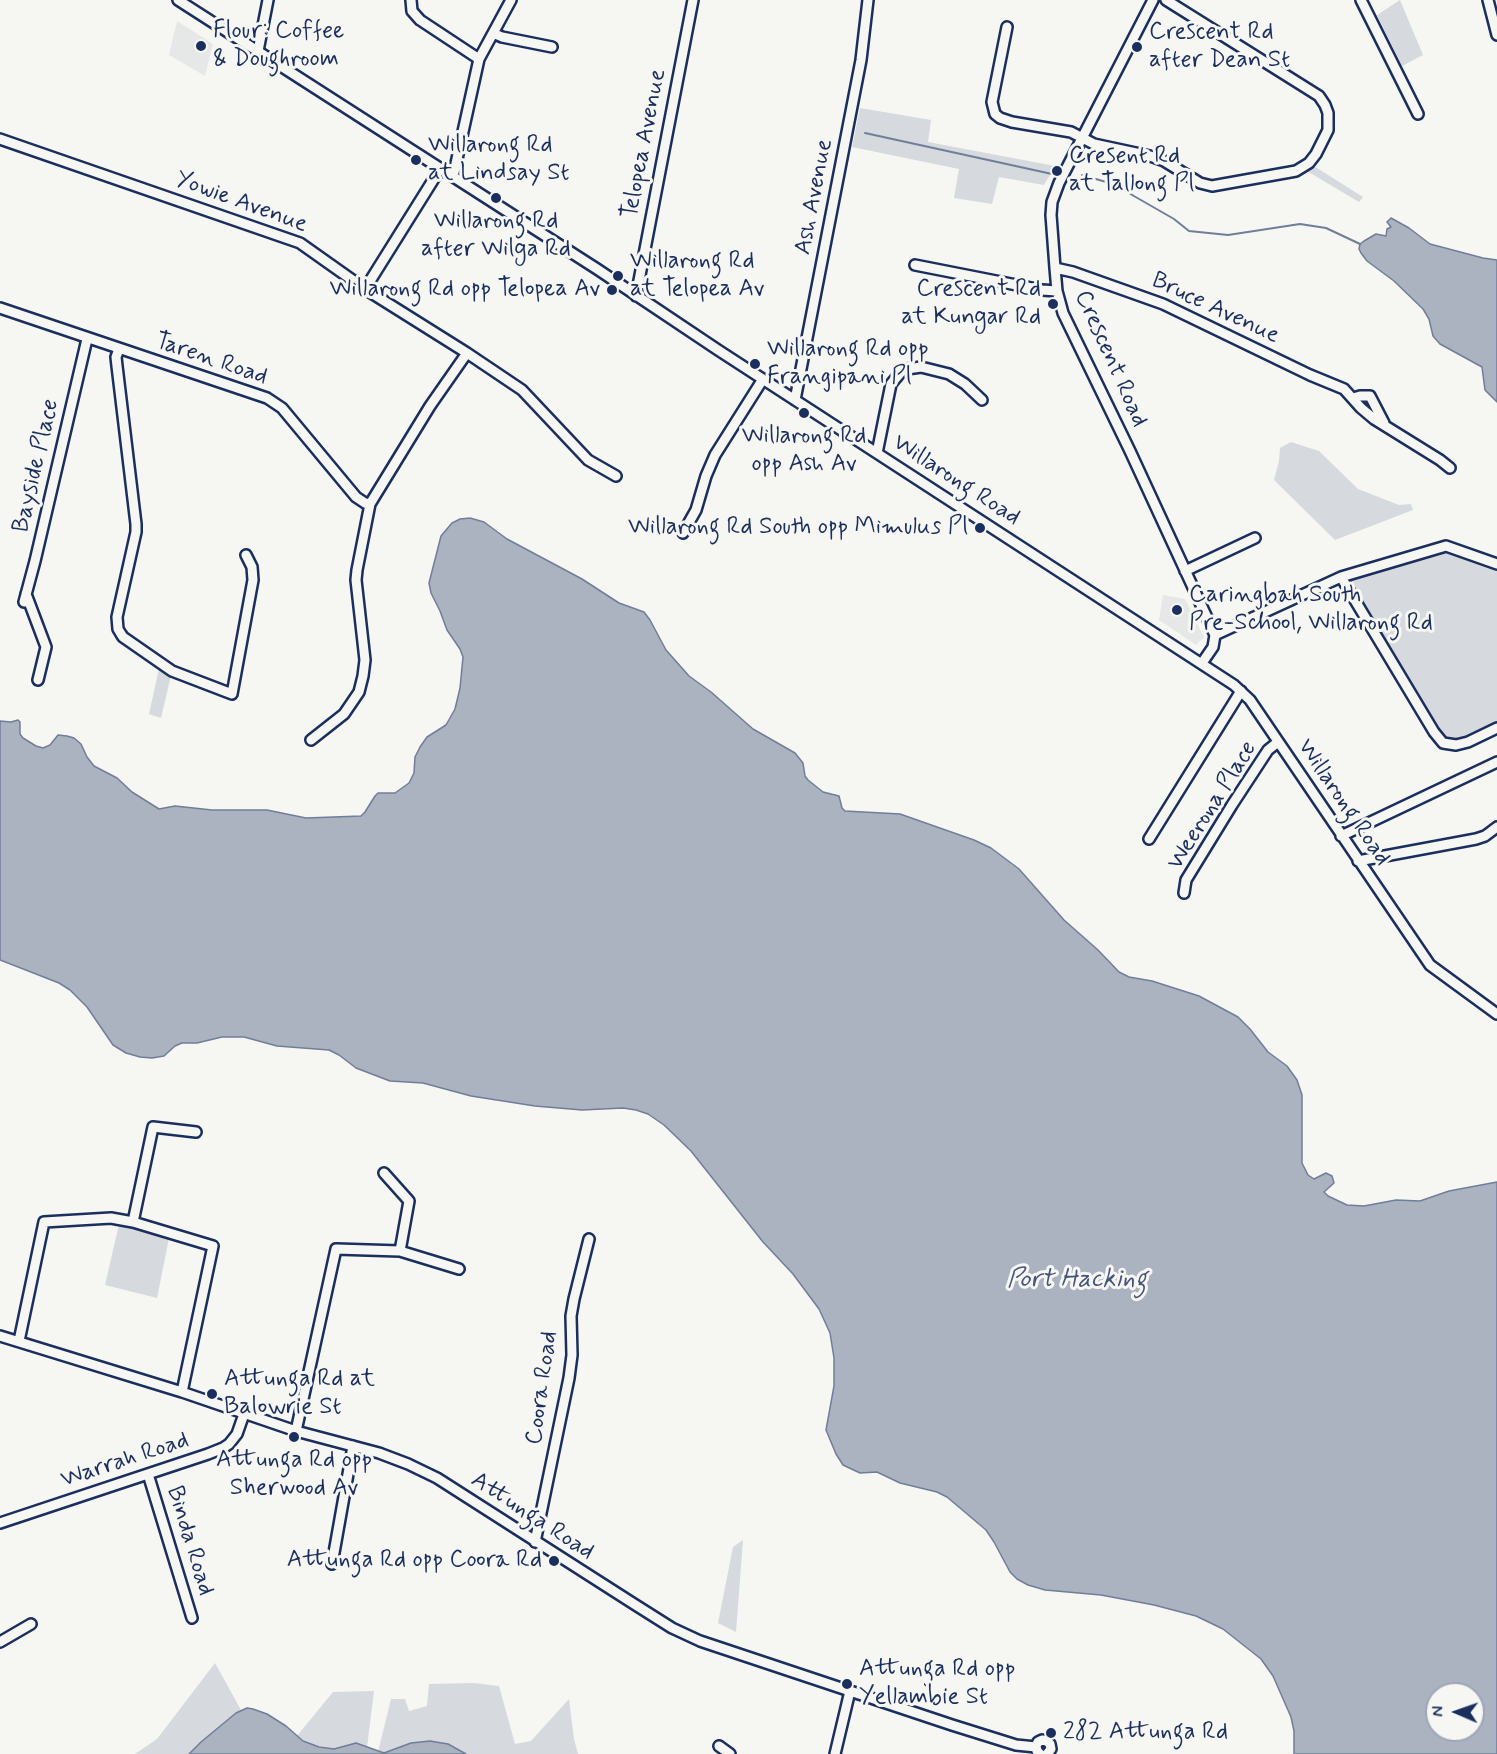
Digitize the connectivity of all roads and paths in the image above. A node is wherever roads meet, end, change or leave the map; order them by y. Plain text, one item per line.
1 (178, 0) edge
2 (268, 0) edge
3 (411, 0) edge
4 (511, 0) edge
5 (693, 0) edge
6 (868, 0) edge
7 (1153, 0) edge
8 (1166, 0) edge
9 (1361, 0) edge
10 (1488, 0) edge
11 (1007, 27) dead end
12 (493, 33) junction
13 (1497, 35) edge
14 (552, 47) dead end
15 (258, 51) junction
16 (479, 59) junction
17 (1418, 114) dead end
18 (1082, 138) junction
19 (0, 139) edge
20 (440, 169) junction
21 (453, 177) junction
22 (915, 265) dead end
23 (1055, 268) junction
24 (365, 289) junction
25 (1057, 291) junction
26 (636, 296) junction
27 (0, 308) edge
28 (87, 339) junction
29 (119, 349) junction
30 (467, 353) junction
31 (763, 379) junction
32 (1353, 398) junction
33 (795, 400) junction
34 (982, 400) dead end
35 (1387, 427) junction
36 (877, 453) junction
37 (1450, 468) dead end
38 (616, 476) dead end
39 (370, 504) junction
40 (683, 532) dead end
41 (1255, 538) dead end
42 (246, 555) dead end
43 (1497, 564) edge
44 (1185, 572) junction
45 (1341, 577) junction
46 (1215, 635) junction
47 (1202, 663) junction
48 (38, 680) dead end
49 (1241, 691) junction
50 (1497, 728) edge
51 (311, 740) dead end
52 (1278, 742) junction
53 (1497, 762) edge
54 (1497, 827) edge
55 (1341, 836) junction
56 (1149, 839) dead end
57 (1358, 861) junction
58 (1184, 893) dead end
59 (1497, 1014) edge
60 (196, 1132) dead end
61 (384, 1173) dead end
62 (133, 1222) junction
63 (589, 1239) dead end
64 (400, 1251) junction
65 (459, 1269) dead end
66 (0, 1336) edge
67 (19, 1341) junction
68 (182, 1392) junction
69 (244, 1414) junction
70 (296, 1431) junction
71 (353, 1446) junction
72 (148, 1474) junction
73 (0, 1523) edge
74 (535, 1542) junction
75 (332, 1564) dead end
76 (192, 1618) dead end
77 (31, 1624) dead end
78 (0, 1642) edge
79 (850, 1691) junction
80 (719, 1746) dead end
81 (1038, 1751) edge
82 (730, 1754) edge
83 (835, 1754) edge
84 (1047, 1754) edge

1 - 15 street, Willarong Road
2 - 15 street
3 - 16 street
4 - 12 street
5 - 26 street, Telopea Avenue
6 - 33 street, Ash Avenue
7 - 18 street, Crescent Road
8 - 18 street
9 - 17 street
10 - 13 street
11 - 18 street
12 - 14 street
12 - 16 street
15 - 20 street, Willarong Road
16 - 21 street
18 - 23 street, Crescent Road
19 - 24 street, Yowie Avenue
20 - 21 street, Willarong Road
20 - 24 street
21 - 26 street, Willarong Road
22 - 25 street
23 - 25 street, Crescent Road
23 - 32 street, Bruce Avenue
24 - 30 street, Yowie Avenue
25 - 44 street, Crescent Road
26 - 31 street, Willarong Road
27 - 28 street, Taren Road
28 - 29 street, Taren Road
28 - 48 street, Bayside Place
29 - 39 street, Taren Road
29 - 42 street
30 - 38 street, Yowie Avenue
30 - 39 street
31 - 33 street, Willarong Road
31 - 40 street
32 - 35 street, Bruce Avenue
32 - 35 street, Bruce Avenue
33 - 36 street, Willarong Road
34 - 36 street
35 - 37 street, Bruce Avenue
36 - 47 street, Willarong Road
39 - 51 street
41 - 44 street
43 - 45 street
44 - 46 street, Crescent Road
45 - 46 street
45 - 50 street
46 - 47 street
47 - 49 street, Willarong Road
49 - 52 street, Willarong Road
49 - 56 street
52 - 55 street, Willarong Road
52 - 58 street, Weerona Place
53 - 55 street
54 - 57 street
55 - 57 street, Willarong Road
57 - 59 street, Willarong Road
60 - 62 street
61 - 64 street
62 - 67 street
62 - 68 street
63 - 74 street, Coora Road
64 - 65 street
64 - 70 street
66 - 67 street, Attunga Road
67 - 68 street, Attunga Road
68 - 69 street, Attunga Road
69 - 70 street, Attunga Road
69 - 72 street, Warrah Road
70 - 71 street, Attunga Road
71 - 74 street, Attunga Road
71 - 75 street
72 - 73 street, Warrah Road
72 - 76 street, Binda Road
74 - 79 street, Attunga Road
77 - 78 street
79 - 81 street, Attunga Road
79 - 83 street
80 - 82 street
81 - 84 street, Attunga Road

